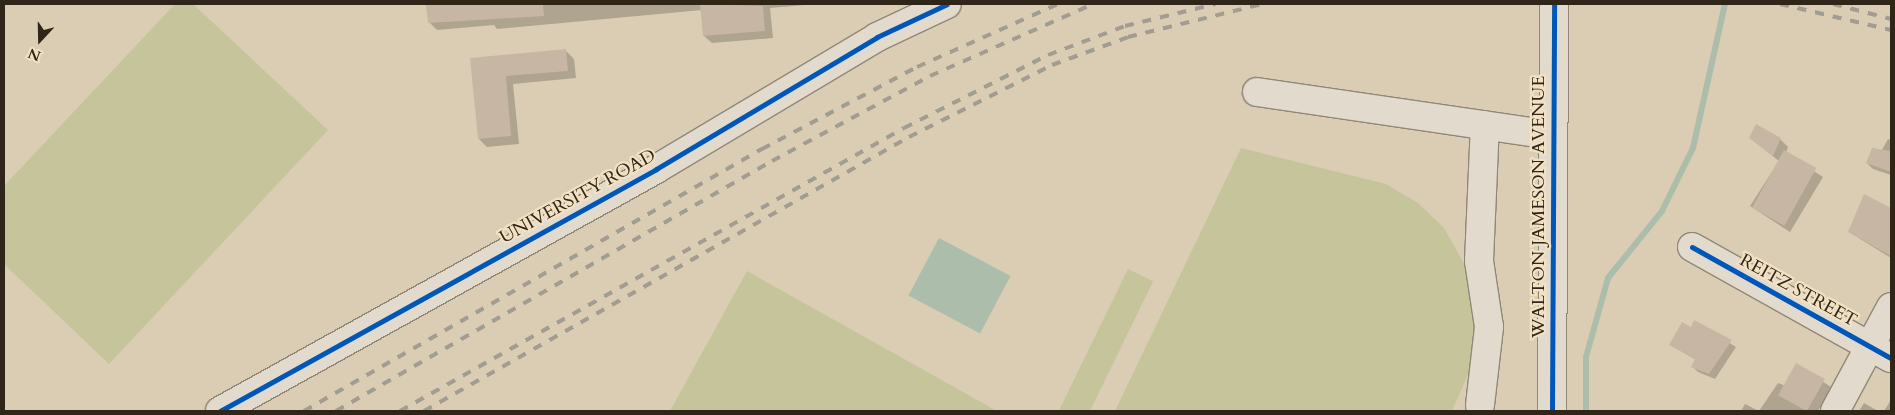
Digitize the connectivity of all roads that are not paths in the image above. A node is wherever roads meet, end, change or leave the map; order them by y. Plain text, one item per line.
1 (947, 4) edge
2 (1554, 4) edge
3 (1258, 92) dead end
4 (1485, 125) junction
5 (1552, 135) junction
6 (1692, 247) dead end
7 (1891, 307) edge
8 (1881, 353) edge
9 (1480, 405) dead end
10 (220, 411) edge
11 (1552, 411) edge
12 (1835, 411) edge

1 - 10 street, UNIVERSITY ROAD
2 - 5 street, WALTON JAMESON AVENUE
3 - 4 street
4 - 5 street
4 - 9 street
5 - 11 street, WALTON JAMESON AVENUE
6 - 8 street, REITZ STREET
7 - 8 street
8 - 12 street

